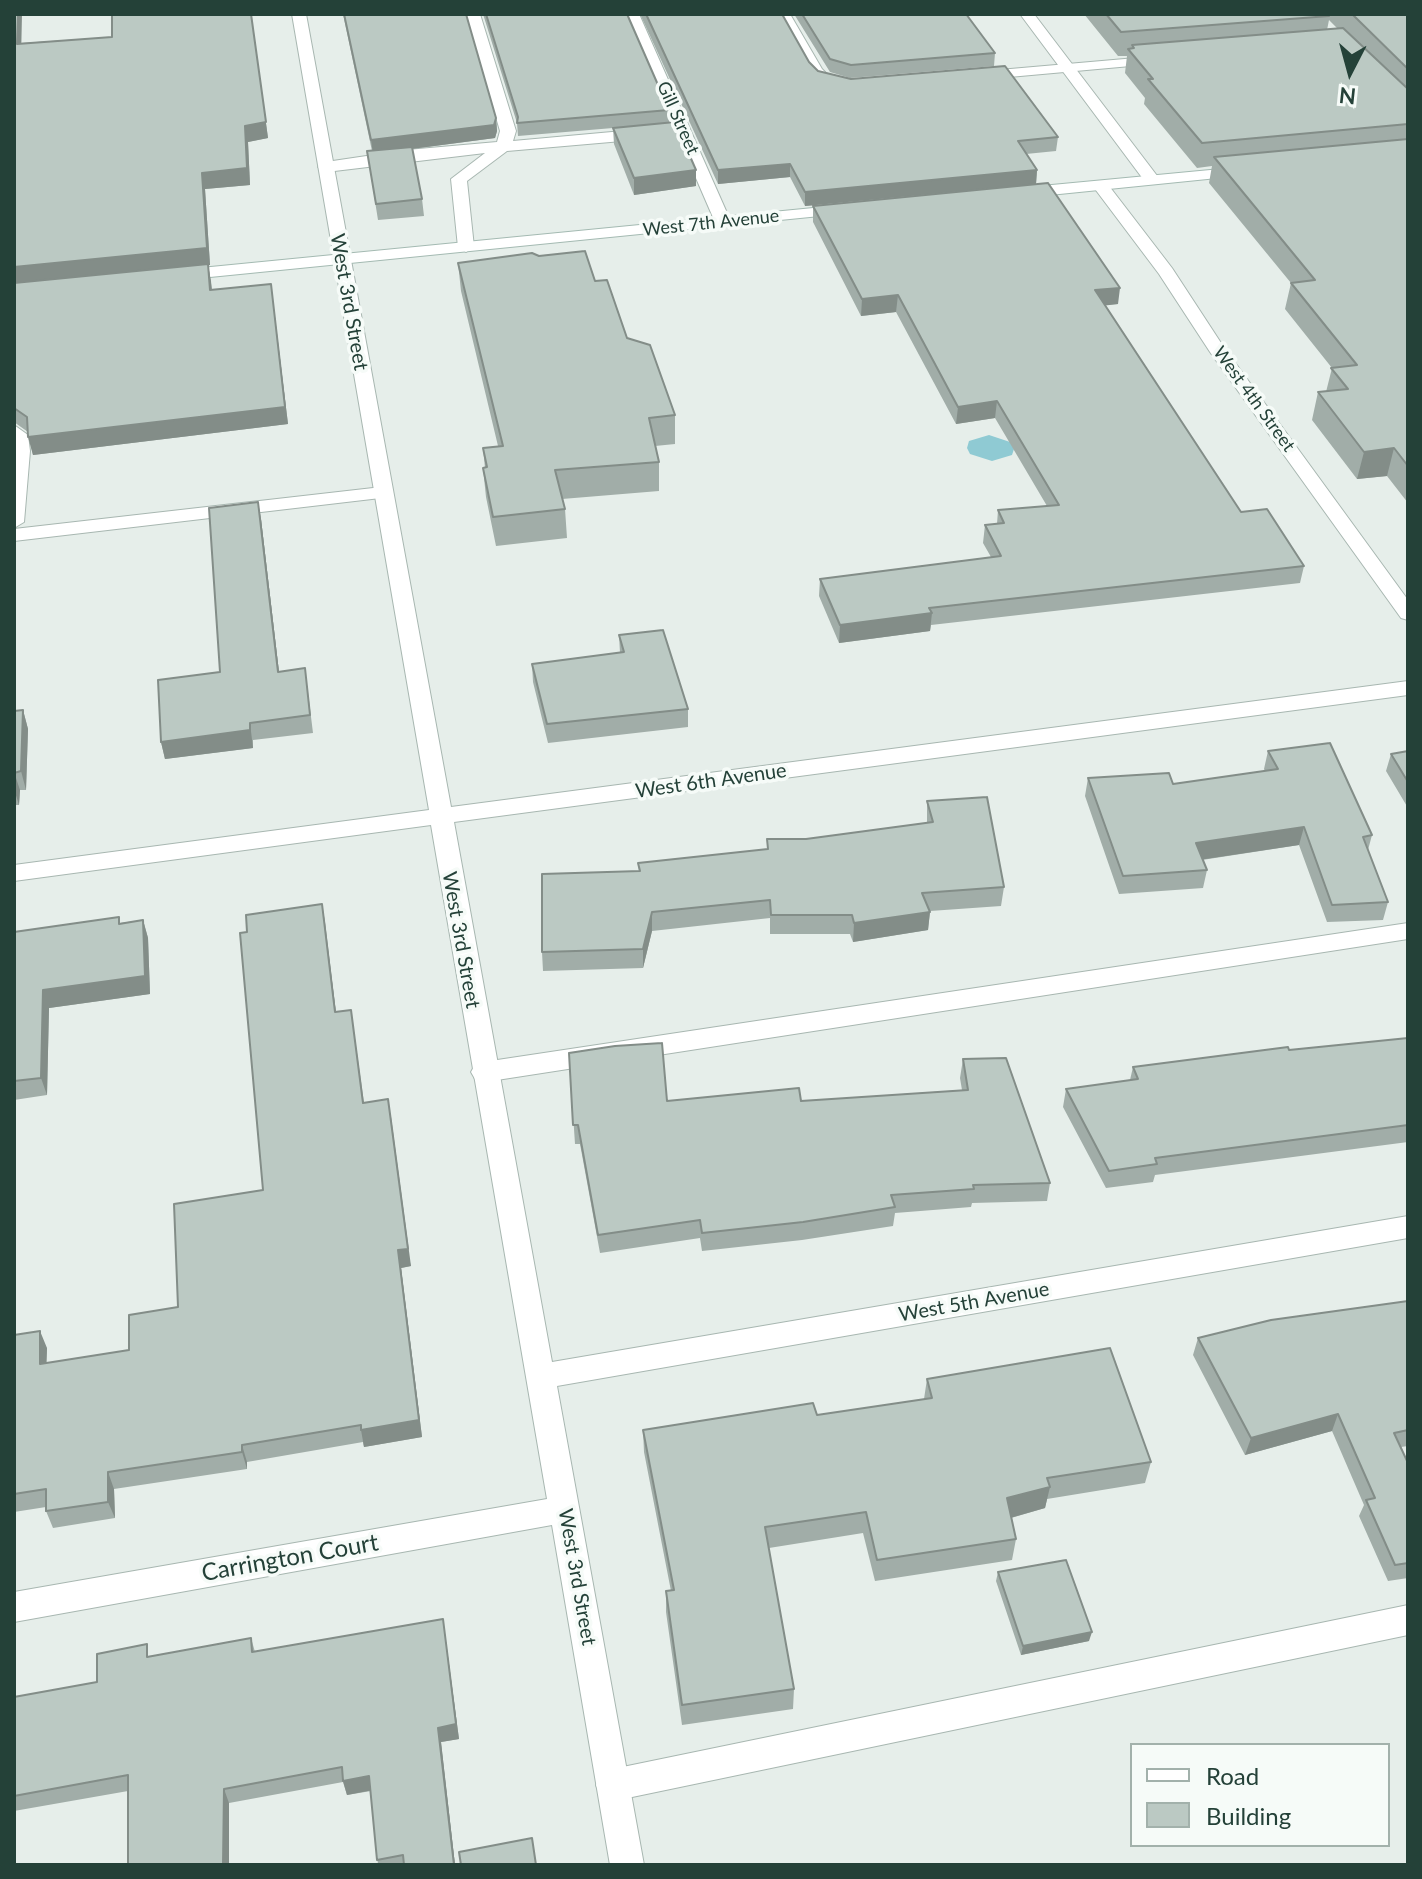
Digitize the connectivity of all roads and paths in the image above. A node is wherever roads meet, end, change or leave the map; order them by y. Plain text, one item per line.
1 (299, 14) edge
2 (473, 14) edge
3 (632, 14) edge
4 (783, 14) edge
5 (1027, 14) edge
6 (1175, 59) edge
7 (1069, 68) junction
8 (967, 77) edge
9 (861, 85) edge
10 (683, 130) junction
11 (504, 146) junction
12 (326, 167) junction
13 (1267, 169) edge
14 (1152, 180) junction
15 (1100, 185) junction
16 (1008, 194) edge
17 (854, 209) edge
18 (723, 222) junction
19 (466, 247) junction
20 (342, 259) junction
21 (167, 277) edge
22 (14, 431) edge
23 (382, 493) junction
24 (14, 522) edge
25 (14, 535) edge
26 (1408, 614) edge
27 (1408, 688) edge
28 (440, 817) junction
29 (14, 873) edge
30 (1408, 931) edge
31 (484, 1072) junction
32 (1408, 1227) edge
33 (539, 1377) junction
34 (565, 1509) junction
35 (14, 1607) edge
36 (1408, 1620) edge
37 (613, 1785) junction
38 (627, 1865) edge

1 - 12 street, West 3rd Street
2 - 11 street
3 - 10 street, Gill Street
4 - 9 street
5 - 7 street
6 - 7 street
7 - 8 street
7 - 14 street
10 - 11 street
10 - 18 street, Gill Street
11 - 12 street
11 - 19 street
12 - 20 street, West 3rd Street
13 - 14 street
14 - 15 street
15 - 16 street
15 - 26 street, West 4th Street
17 - 18 street, West 7th Avenue
18 - 19 street, West 7th Avenue
19 - 20 street, West 7th Avenue
20 - 21 street, West 7th Avenue
20 - 23 street, West 3rd Street
22 - 24 street
23 - 25 street
23 - 28 street, West 3rd Street
27 - 28 street, West 6th Avenue
28 - 29 street, West 6th Avenue
28 - 31 street, West 3rd Street
30 - 31 street
31 - 33 street, West 3rd Street
32 - 33 street, West 5th Avenue
33 - 34 street, West 3rd Street
34 - 35 street, Carrington Court
34 - 37 street, West 3rd Street
36 - 37 street
37 - 38 street, West 3rd Street

